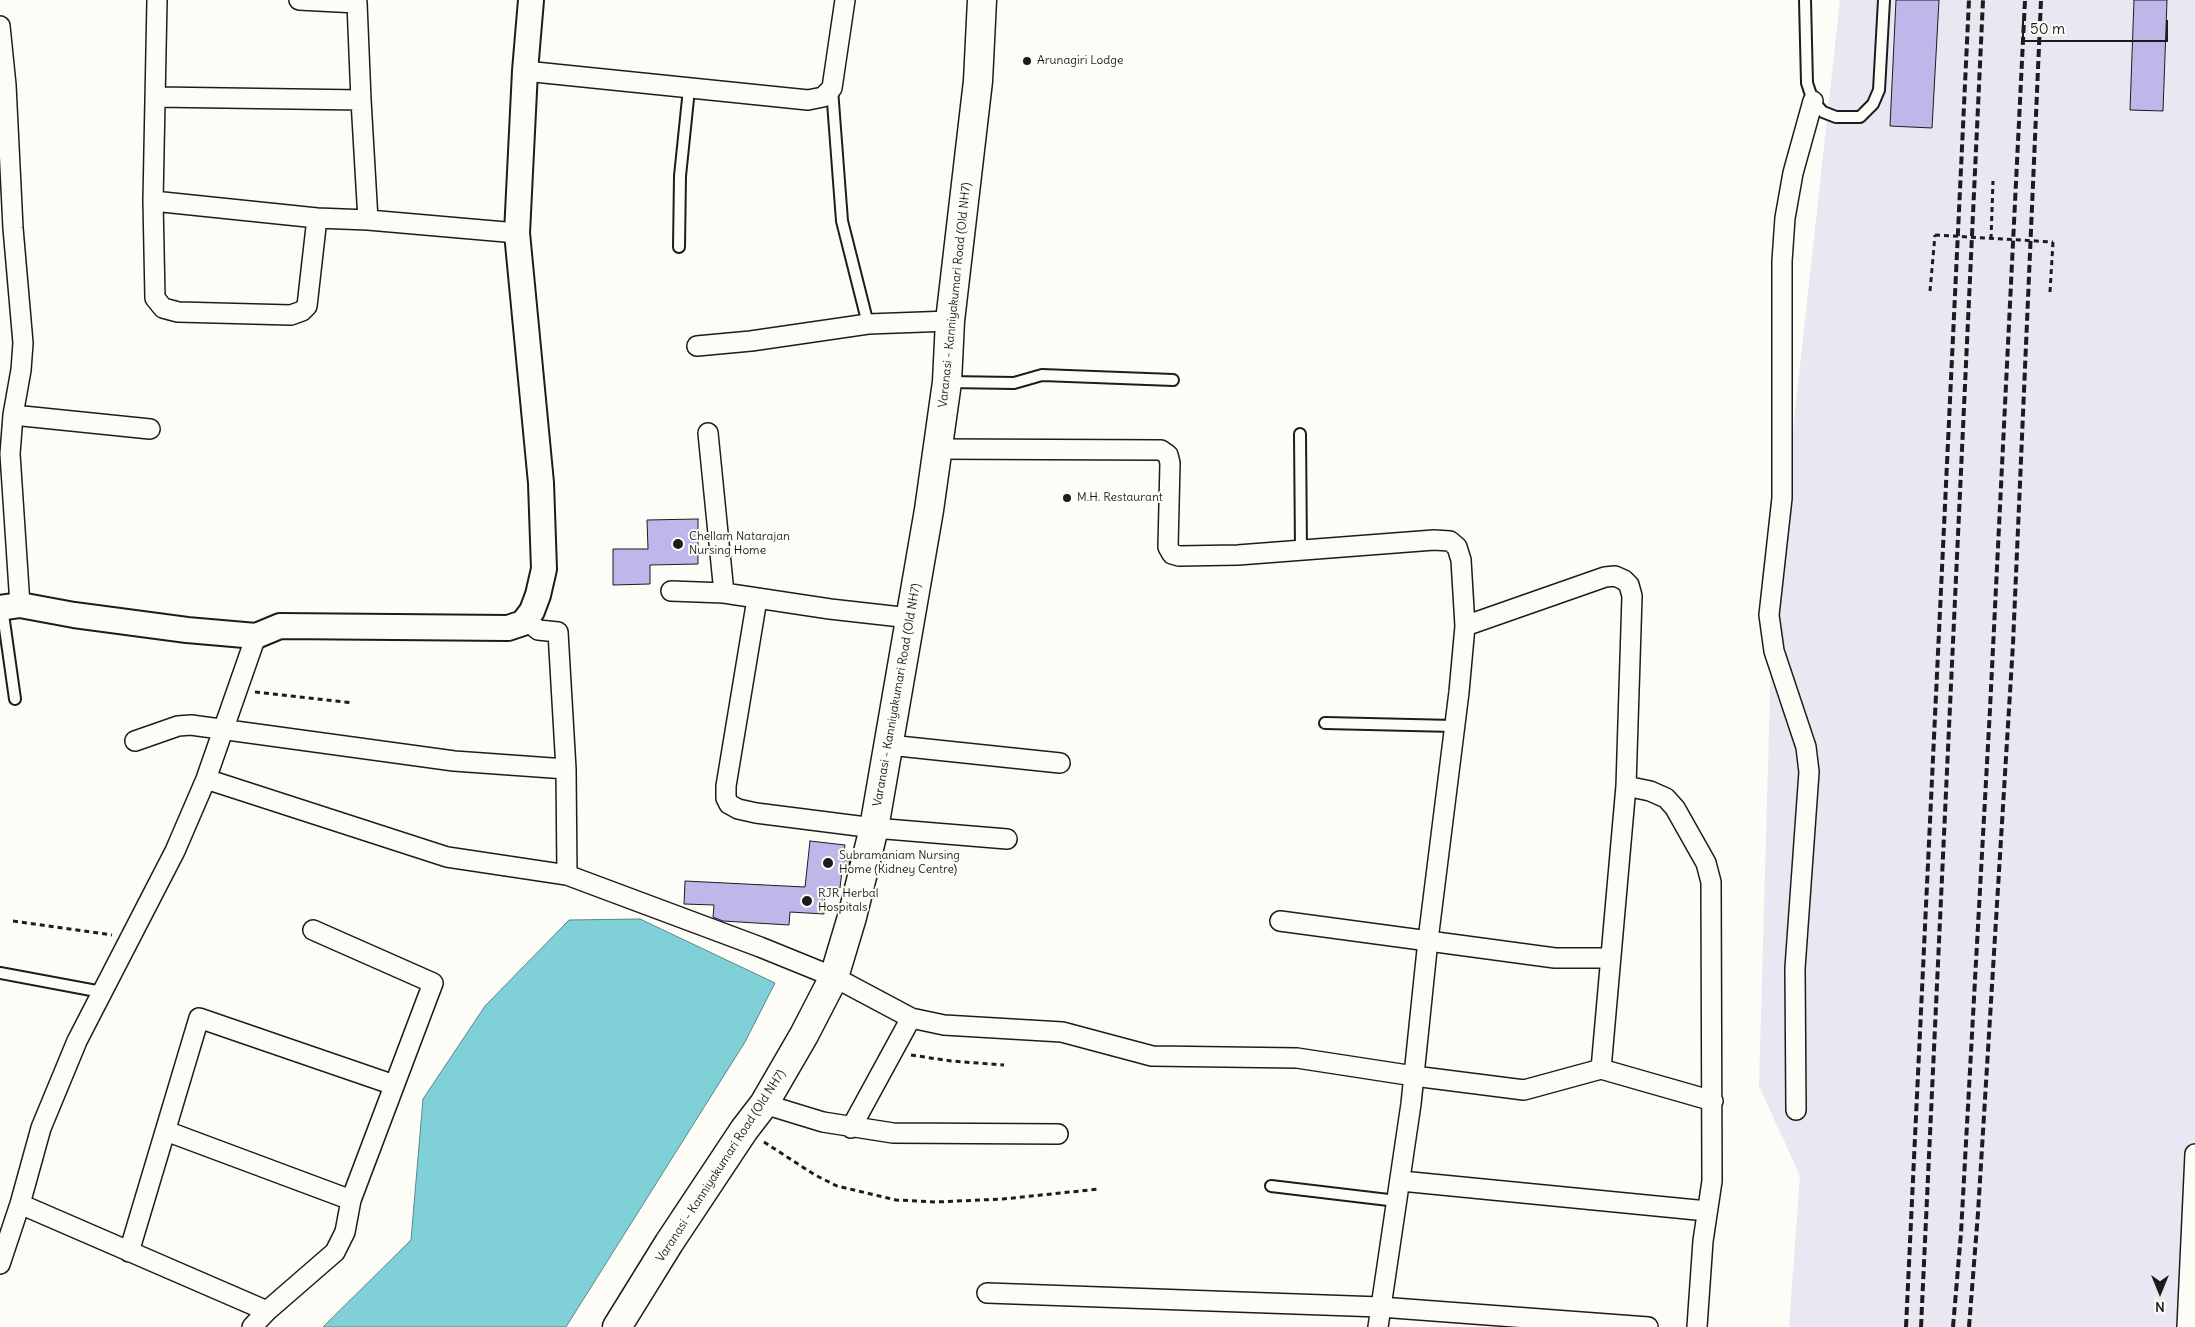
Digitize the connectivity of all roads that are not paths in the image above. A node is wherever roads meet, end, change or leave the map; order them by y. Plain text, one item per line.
1 (157, 0) edge
2 (299, 0) edge
3 (531, 0) edge
4 (846, 0) edge
5 (982, 0) edge
6 (1805, 0) edge
7 (1884, 0) edge
8 (357, 1) edge
9 (0, 26) edge
10 (525, 71) junction
11 (832, 88) junction
12 (689, 89) junction
13 (156, 97) junction
14 (361, 100) junction
15 (1813, 101) junction
16 (153, 202) junction
17 (317, 218) junction
18 (368, 220) junction
19 (517, 233) junction
20 (679, 247) dead end
21 (950, 321) junction
22 (868, 324) junction
23 (697, 346) dead end
24 (1173, 380) dead end
25 (947, 382) junction
26 (13, 415) junction
27 (150, 429) dead end
28 (708, 433) dead end
29 (1300, 434) dead end
30 (937, 449) junction
31 (1301, 550) junction
32 (671, 591) dead end
33 (724, 593) junction
34 (757, 599) junction
35 (7, 607) edge
36 (910, 618) junction
37 (526, 619) junction
38 (1465, 626) junction
39 (256, 636) junction
40 (15, 699) dead end
41 (1325, 723) dead end
42 (1454, 726) junction
43 (222, 730) junction
44 (135, 741) dead end
45 (889, 745) junction
46 (1060, 763) dead end
47 (566, 768) junction
48 (206, 779) junction
49 (1626, 786) junction
50 (874, 828) junction
51 (1007, 839) dead end
52 (567, 875) junction
53 (1280, 921) dead end
54 (313, 930) dead end
55 (1428, 940) junction
56 (1610, 958) junction
57 (0, 973) edge
58 (834, 978) junction
59 (102, 992) junction
60 (911, 1018) junction
61 (1601, 1069) junction
62 (1414, 1076) junction
63 (394, 1085) junction
64 (1713, 1101) junction
65 (764, 1104) junction
66 (1796, 1110) dead end
67 (851, 1128) junction
68 (166, 1131) junction
69 (1058, 1134) dead end
70 (2195, 1154) edge
71 (1401, 1180) junction
72 (1271, 1186) dead end
73 (351, 1200) junction
74 (1397, 1201) junction
75 (20, 1204) junction
76 (1707, 1211) junction
77 (129, 1252) junction
78 (0, 1264) edge
79 (988, 1293) dead end
80 (1380, 1307) junction
81 (267, 1311) junction
82 (252, 1327) edge
83 (617, 1327) edge
84 (1378, 1327) edge
85 (1648, 1327) edge
86 (1697, 1327) edge
87 (2187, 1327) edge

1 - 13 street
2 - 8 street
3 - 10 street
4 - 11 street
5 - 21 main road, Varanasi - Kanniyakumari Road (Old NH7)
6 - 15 lane
7 - 15 lane
8 - 14 street
9 - 26 street
10 - 12 street
10 - 19 street
11 - 12 street
11 - 22 lane
12 - 20 lane
13 - 14 street
13 - 16 street
14 - 18 street
15 - 66 street
16 - 17 street
16 - 17 street
17 - 18 street
18 - 19 street
19 - 37 street
21 - 22 street
21 - 25 main road, Varanasi - Kanniyakumari Road (Old NH7)
22 - 23 street
24 - 25 lane
25 - 30 main road, Varanasi - Kanniyakumari Road (Old NH7)
26 - 27 street
26 - 35 street
28 - 33 street
29 - 31 lane
30 - 31 street
30 - 36 main road, Varanasi - Kanniyakumari Road (Old NH7)
31 - 38 street
32 - 33 street
33 - 34 street
34 - 36 street
34 - 50 street
35 - 39 street
35 - 40 lane
36 - 45 main road, Varanasi - Kanniyakumari Road (Old NH7)
37 - 39 street
37 - 47 street
38 - 42 street
38 - 49 street
39 - 43 street
41 - 42 lane
42 - 55 street
43 - 44 street
43 - 47 street
43 - 48 street
45 - 46 street
45 - 50 main road, Varanasi - Kanniyakumari Road (Old NH7)
47 - 52 street
48 - 52 street
48 - 59 street
49 - 56 street
49 - 64 street
50 - 51 street
50 - 58 main road, Varanasi - Kanniyakumari Road (Old NH7)
52 - 58 street
53 - 55 street
54 - 63 street
55 - 56 street
55 - 62 street
56 - 61 street
57 - 59 lane
58 - 60 street
58 - 65 main road, Varanasi - Kanniyakumari Road (Old NH7)
59 - 75 street
60 - 62 street
60 - 67 street
61 - 62 street
61 - 64 street
62 - 71 street
63 - 68 street
63 - 73 street
64 - 76 street
65 - 67 street
65 - 83 main road, Varanasi - Kanniyakumari Road (Old NH7)
67 - 69 street
68 - 73 street
68 - 77 street
70 - 87 street
71 - 74 street
71 - 76 street
72 - 74 lane
73 - 81 street
74 - 80 street
75 - 77 street
75 - 78 street
76 - 86 street
77 - 81 street
79 - 80 street
80 - 84 street
80 - 85 street
81 - 82 street

